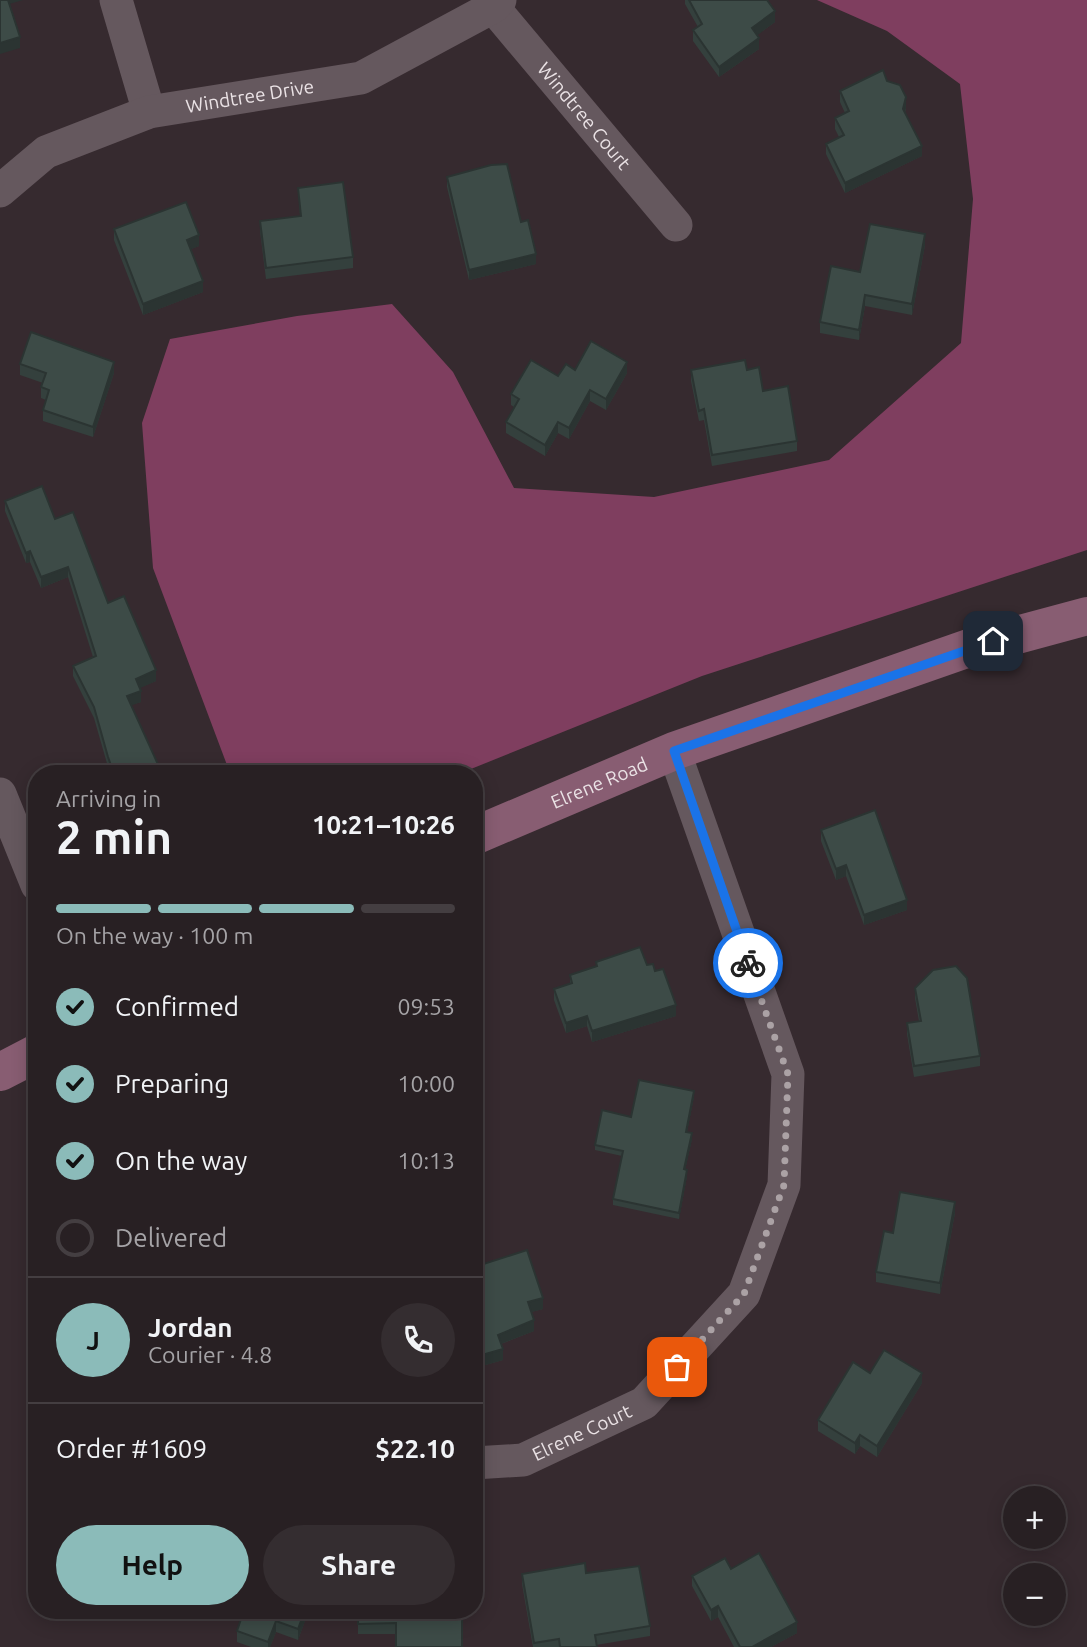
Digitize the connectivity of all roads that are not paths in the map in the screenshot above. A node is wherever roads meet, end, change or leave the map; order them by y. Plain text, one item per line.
1 (116, 0) edge
2 (497, 4) edge
3 (149, 113) junction
4 (0, 191) edge
5 (676, 225) dead end
6 (1087, 616) edge
7 (674, 751) junction
8 (0, 794) edge
9 (483, 832) edge
10 (28, 863) edge
11 (28, 1058) edge
12 (0, 1072) edge
13 (483, 1462) edge

1 - 3 street
2 - 3 street, Windtree Drive
2 - 5 street, Windtree Court
3 - 4 street, Windtree Drive
6 - 7 street, Elrene Road
7 - 9 street, Elrene Road
7 - 13 street, Elrene Court
8 - 10 street
11 - 12 street

